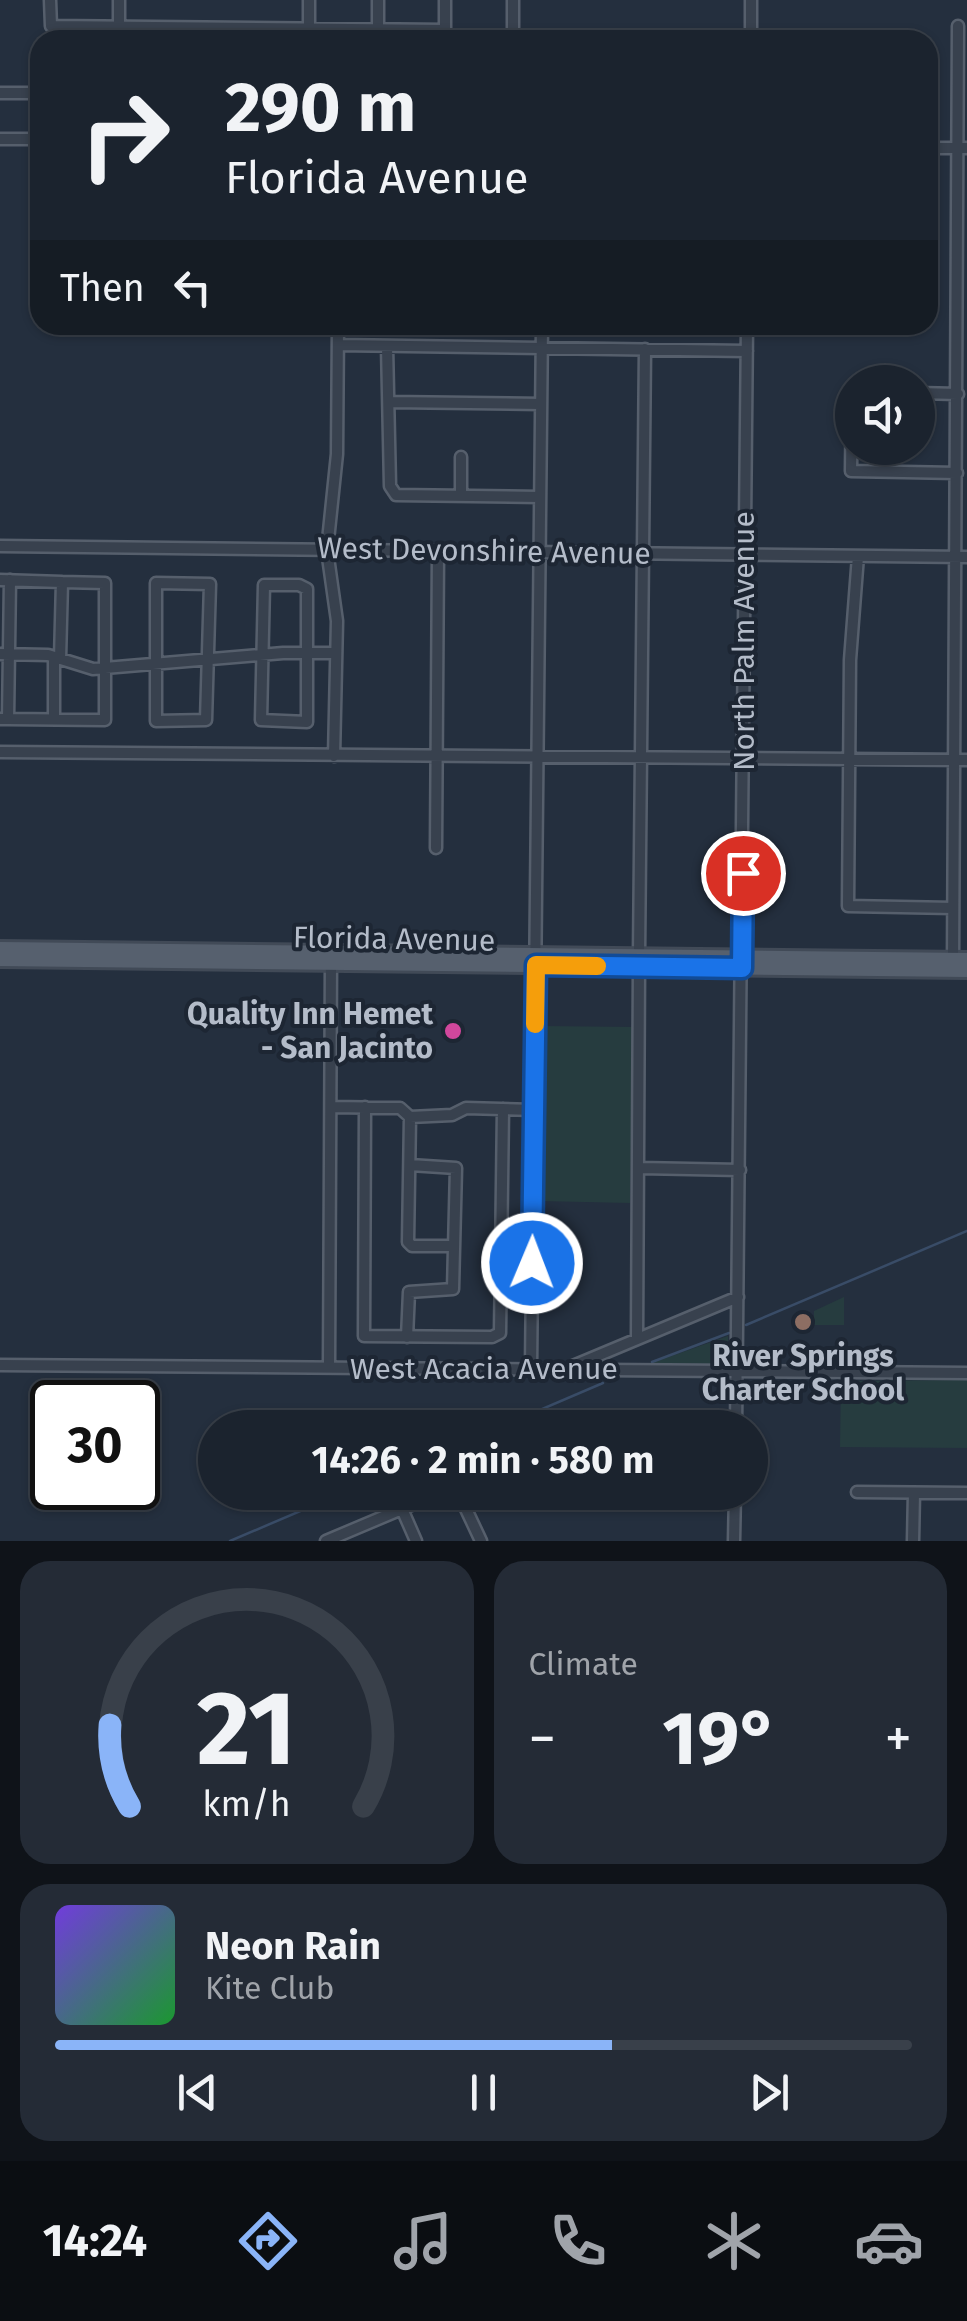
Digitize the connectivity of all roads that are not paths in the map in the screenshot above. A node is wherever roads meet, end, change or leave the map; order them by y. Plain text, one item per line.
1 (50, 0) edge
2 (119, 0) edge
3 (308, 0) edge
4 (378, 0) edge
5 (445, 0) edge
6 (513, 0) edge
7 (751, 0) edge
8 (119, 26) junction
9 (958, 26) dead end
10 (309, 29) junction
11 (176, 30) edge
12 (294, 30) edge
13 (378, 30) junction
14 (512, 30) edge
15 (750, 30) edge
16 (0, 92) edge
17 (30, 93) edge
18 (962, 112) edge
19 (0, 139) edge
20 (30, 139) edge
21 (963, 148) edge
22 (338, 335) edge
23 (542, 335) edge
24 (747, 335) edge
25 (338, 345) junction
26 (387, 346) junction
27 (541, 348) junction
28 (645, 349) junction
29 (746, 351) junction
30 (935, 393) edge
31 (958, 394) junction
32 (390, 402) junction
33 (537, 403) junction
34 (462, 457) dead end
35 (851, 465) edge
36 (957, 472) junction
37 (461, 496) junction
38 (540, 497) junction
39 (0, 546) edge
40 (328, 550) junction
41 (438, 551) junction
42 (540, 552) junction
43 (646, 553) junction
44 (744, 554) junction
45 (858, 556) junction
46 (962, 558) edge
47 (5, 580) edge
48 (62, 582) junction
49 (308, 653) junction
50 (336, 653) junction
51 (4, 655) edge
52 (260, 656) junction
53 (57, 658) junction
54 (208, 661) junction
55 (155, 662) junction
56 (104, 668) junction
57 (4, 719) edge
58 (54, 720) junction
59 (0, 752) edge
60 (334, 756) junction
61 (435, 757) junction
62 (538, 758) junction
63 (644, 759) junction
64 (961, 760) edge
65 (743, 761) junction
66 (848, 762) junction
67 (436, 848) dead end
68 (954, 908) junction
69 (0, 948) edge
70 (194, 950) junction
71 (331, 958) junction
72 (0, 960) edge
73 (536, 960) junction
74 (87, 961) junction
75 (639, 961) junction
76 (742, 962) junction
77 (960, 965) edge
78 (332, 1107) junction
79 (364, 1107) junction
80 (504, 1109) junction
81 (530, 1110) junction
82 (410, 1117) junction
83 (410, 1166) junction
84 (640, 1168) junction
85 (740, 1170) junction
86 (454, 1246) junction
87 (738, 1297) junction
88 (406, 1337) junction
89 (637, 1340) junction
90 (0, 1365) edge
91 (328, 1368) junction
92 (531, 1369) junction
93 (566, 1370) junction
94 (737, 1371) junction
95 (967, 1373) edge
96 (736, 1410) edge
97 (857, 1492) dead end
98 (914, 1493) junction
99 (967, 1493) edge
100 (397, 1510) edge
101 (403, 1510) edge
102 (466, 1510) edge
103 (735, 1510) edge
104 (326, 1541) edge
105 (416, 1541) edge
106 (481, 1541) edge
107 (734, 1541) edge
108 (914, 1541) edge

1 - 8 street
2 - 8 street
3 - 10 street
4 - 13 street
5 - 13 street
6 - 14 street
7 - 15 street
8 - 11 street
9 - 18 street
10 - 12 street
10 - 13 street
16 - 17 street
18 - 21 street
19 - 20 street
21 - 31 street
22 - 25 street
23 - 27 street
24 - 29 street, North Palm Avenue
25 - 26 street
25 - 40 street
26 - 27 street
26 - 32 street
27 - 28 street
27 - 33 street
28 - 29 street
28 - 43 street
29 - 44 street, North Palm Avenue
30 - 31 street
31 - 36 street
32 - 33 street
32 - 37 street
33 - 38 street
34 - 37 street
35 - 36 street
36 - 46 street
37 - 38 street
38 - 42 street
39 - 40 street, West Devonshire Avenue
40 - 41 street, West Devonshire Avenue
40 - 50 street
41 - 42 street, West Devonshire Avenue
41 - 61 street
42 - 43 street, West Devonshire Avenue
42 - 62 street
43 - 44 street, West Devonshire Avenue
43 - 63 street
44 - 45 street, West Devonshire Avenue
44 - 65 street, North Palm Avenue
45 - 46 street, West Devonshire Avenue
45 - 66 street
46 - 64 street
47 - 48 street
47 - 51 street
48 - 53 street
48 - 56 street
49 - 50 street
49 - 52 street
49 - 52 street
49 - 52 street
50 - 60 street
51 - 53 street
51 - 57 street
52 - 54 street
53 - 56 street
53 - 58 street
54 - 55 street
54 - 55 street
54 - 55 street
55 - 56 street
56 - 58 street
57 - 58 street
59 - 60 street
60 - 61 street
61 - 62 street
61 - 67 street
62 - 63 street
62 - 73 street
63 - 65 street
63 - 75 street
64 - 66 street
64 - 68 street
65 - 66 street
65 - 76 street, North Palm Avenue
66 - 68 street
68 - 77 street
69 - 70 main road, Florida Avenue
70 - 71 main road, Florida Avenue
70 - 74 main road
71 - 73 main road, Florida Avenue
71 - 74 main road, Florida Avenue
71 - 78 street
72 - 74 main road, Florida Avenue
73 - 75 main road, Florida Avenue
73 - 81 street
75 - 76 main road, Florida Avenue
75 - 84 street
76 - 77 main road, Florida Avenue
76 - 77 main road, Florida Avenue
76 - 85 street, North Palm Avenue
78 - 79 street
78 - 91 street
79 - 82 street
79 - 88 street
80 - 81 street
80 - 82 street
80 - 88 street
81 - 92 street
82 - 83 street
83 - 86 street
83 - 86 street
84 - 85 street
84 - 89 street
85 - 87 street, North Palm Avenue
86 - 88 street
87 - 89 street
87 - 94 street, North Palm Avenue
89 - 93 street
90 - 91 street, West Acacia Avenue
91 - 92 street, West Acacia Avenue
92 - 93 street, West Acacia Avenue
93 - 94 street, West Acacia Avenue
94 - 95 street, West Acacia Avenue
94 - 96 street, North Palm Avenue
97 - 98 street
98 - 99 street
98 - 108 street
100 - 104 street
101 - 105 street
102 - 106 street
103 - 107 street

